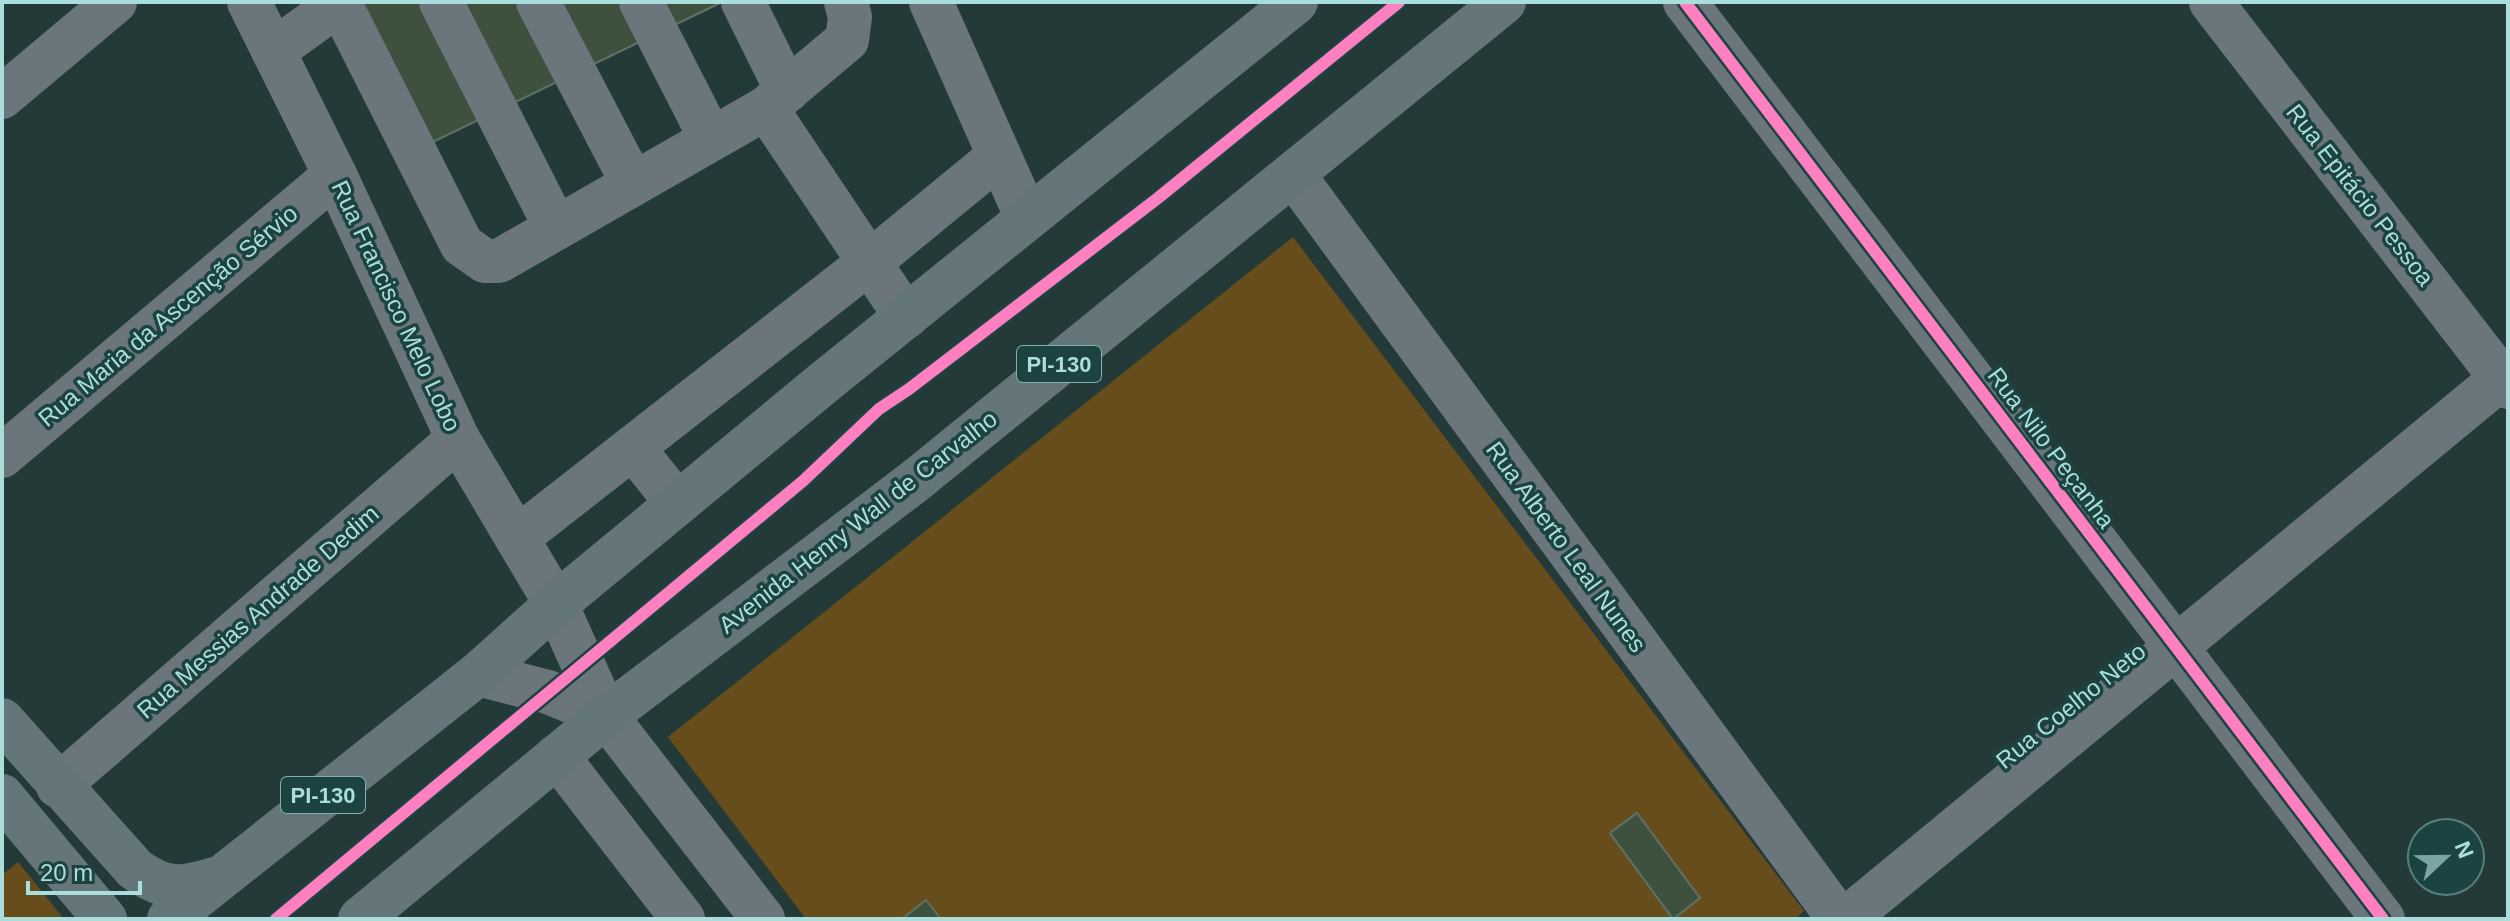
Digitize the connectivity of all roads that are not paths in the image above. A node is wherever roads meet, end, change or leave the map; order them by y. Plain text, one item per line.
1 (115, 2) edge
2 (249, 2) edge
3 (339, 2) edge
4 (441, 2) edge
5 (538, 2) edge
6 (641, 2) edge
7 (743, 2) edge
8 (846, 2) edge
9 (931, 2) edge
10 (1296, 2) edge
11 (1504, 2) edge
12 (1685, 2) edge
13 (2211, 2) edge
14 (273, 51) junction
15 (2, 97) edge
16 (776, 99) junction
17 (711, 139) junction
18 (999, 156) junction
19 (1293, 174) junction
20 (335, 175) junction
21 (633, 184) junction
22 (1027, 218) junction
23 (556, 228) junction
24 (871, 261) junction
25 (906, 317) junction
26 (2506, 379) edge
27 (458, 439) junction
28 (633, 448) junction
29 (2, 456) edge
30 (677, 503) junction
31 (517, 538) junction
32 (556, 604) junction
33 (2176, 649) junction
34 (478, 674) junction
35 (606, 716) junction
36 (2, 720) edge
37 (557, 756) junction
38 (58, 786) junction
39 (8, 814) edge
40 (218, 878) junction
41 (105, 919) edge
42 (169, 919) edge
43 (360, 919) edge
44 (683, 919) edge
45 (763, 919) edge
46 (1839, 919) edge
47 (1846, 919) edge
48 (2383, 919) edge

1 - 15 street
2 - 14 street, Rua Francisco Melo Lobo
3 - 14 street
3 - 23 street
4 - 23 street
5 - 21 street
6 - 17 street
7 - 16 street
8 - 16 street
9 - 18 street
10 - 22 main road, PI-130
11 - 19 main road, Avenida Henry Wall de Carvalho / PI-130
12 - 33 street, Rua Nilo Peçanha
13 - 26 street, Rua Epitácio Pessoa
14 - 20 street, Rua Francisco Melo Lobo
16 - 17 street
16 - 24 street
17 - 21 street
18 - 22 street
18 - 24 street
19 - 35 main road, Avenida Henry Wall de Carvalho / PI-130
19 - 46 street, Rua Alberto Leal Nunes
20 - 27 street, Rua Francisco Melo Lobo
20 - 29 street, Rua Maria da Ascenção Sérvio
21 - 23 street
22 - 25 main road, PI-130
24 - 25 street
24 - 28 street
25 - 30 main road, PI-130
26 - 33 street, Rua Coelho Neto
27 - 31 street, Rua Francisco Melo Lobo
27 - 38 street, Rua Messias Andrade Dedim
28 - 30 street
28 - 31 street
30 - 32 main road, PI-130
31 - 32 street, Rua Francisco Melo Lobo
32 - 34 main road, PI-130
32 - 35 street, Rua Francisco Melo Lobo
33 - 47 street, Rua Coelho Neto
33 - 48 street, Rua Nilo Peçanha
34 - 35 street
34 - 40 main road, PI-130
35 - 37 main road, Avenida Henry Wall de Carvalho / PI-130
35 - 45 street, Rua Francisco Melo Lobo
36 - 38 main road
37 - 43 main road, Avenida Henry Wall de Carvalho / PI-130
37 - 44 street
38 - 40 main road
39 - 41 main road
40 - 42 main road, PI-130

